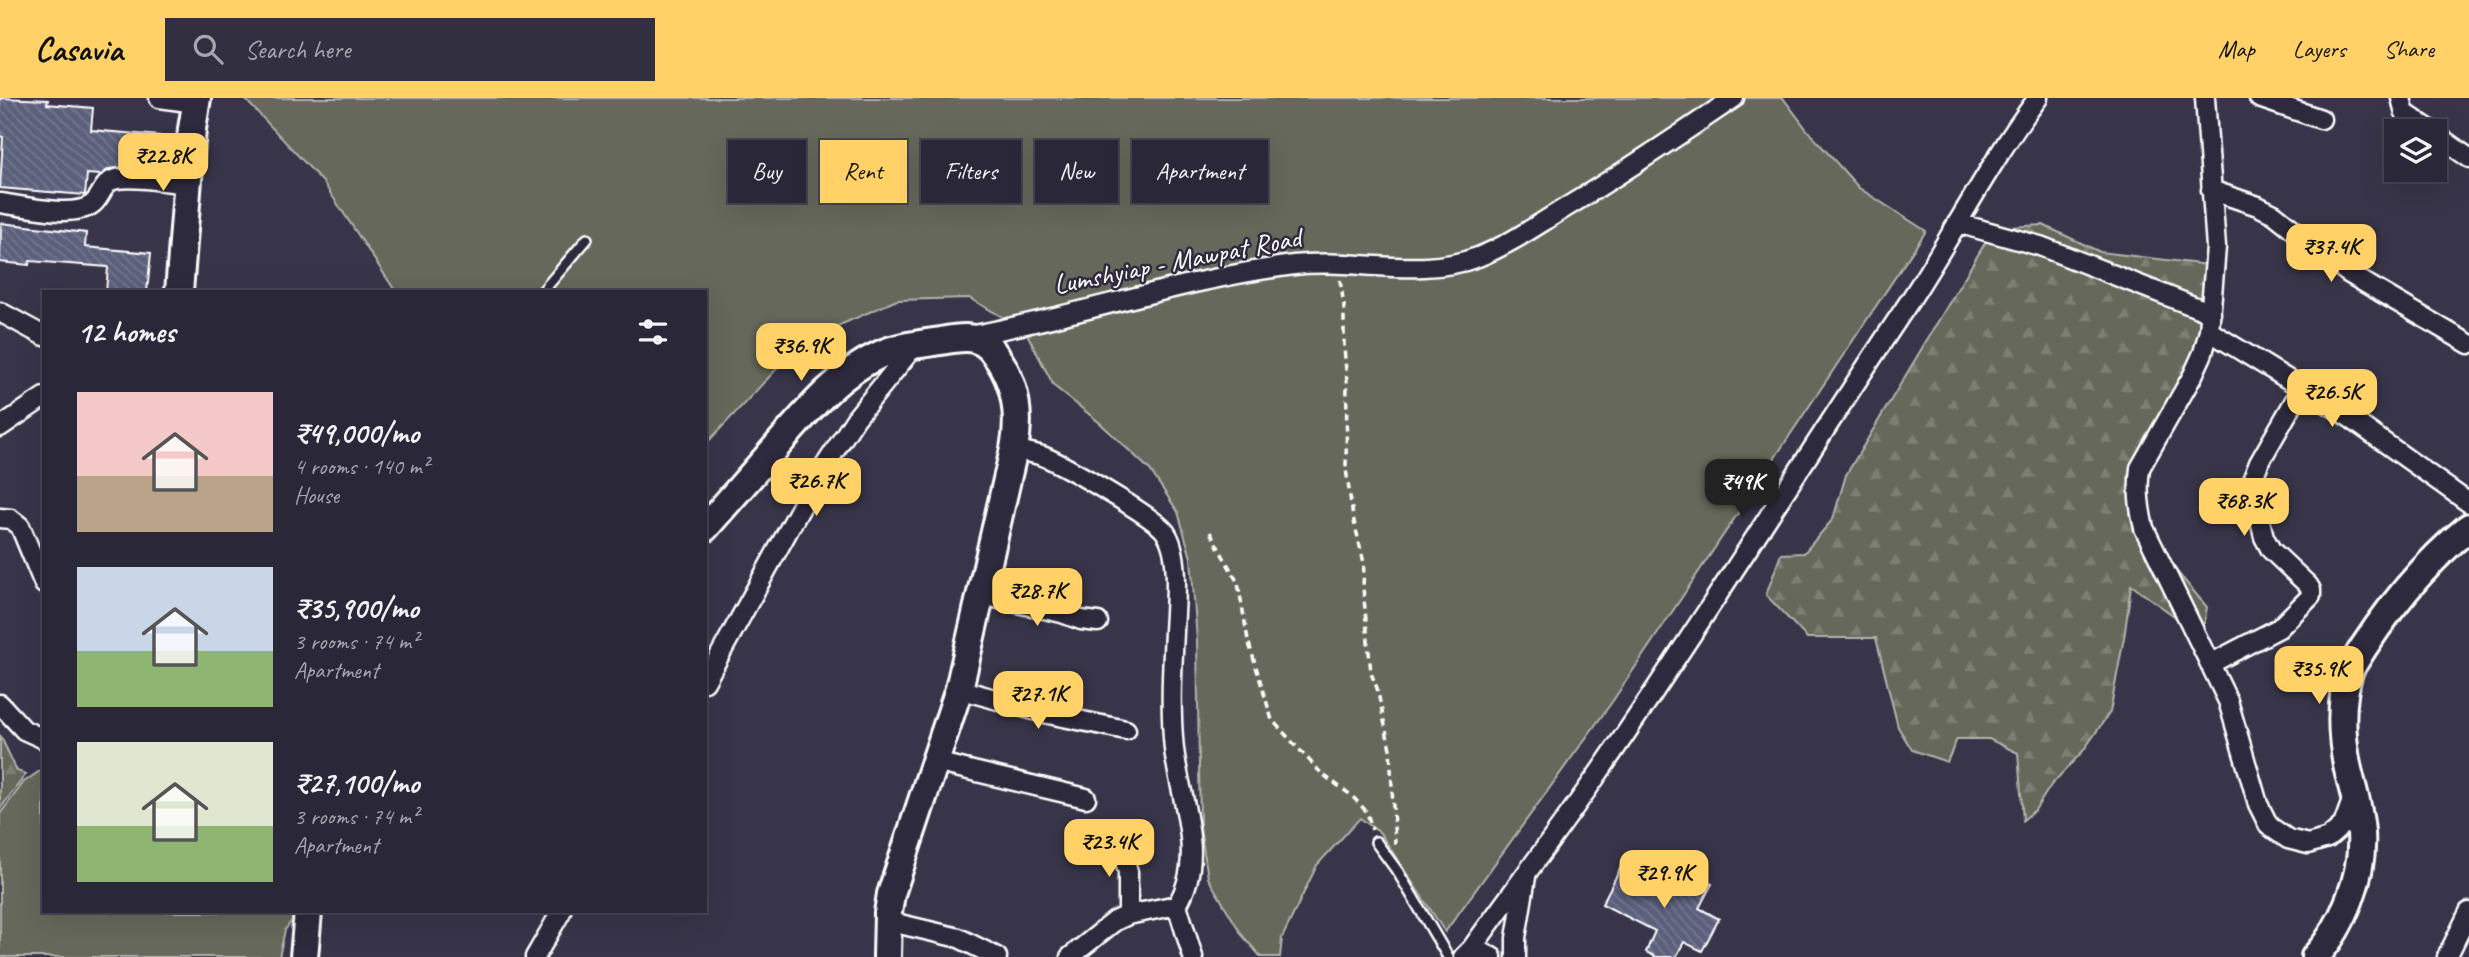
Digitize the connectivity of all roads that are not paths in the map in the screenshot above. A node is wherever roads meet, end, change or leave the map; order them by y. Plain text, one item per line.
1 (159, 98) edge
2 (1734, 98) edge
3 (2038, 98) edge
4 (2205, 98) edge
5 (2259, 98) edge
6 (2401, 98) edge
7 (197, 100) edge
8 (2321, 119) dead end
9 (2414, 119) edge
10 (2447, 142) edge
11 (2469, 158) edge
12 (187, 184) junction
13 (2211, 190) junction
14 (0, 203) edge
15 (1957, 223) junction
16 (587, 239) dead end
17 (179, 290) edge
18 (544, 290) edge
19 (0, 312) edge
20 (2210, 322) junction
21 (42, 335) edge
22 (958, 338) junction
23 (2469, 344) edge
24 (915, 345) junction
25 (2302, 388) junction
26 (42, 398) edge
27 (0, 427) edge
28 (1014, 449) junction
29 (2469, 503) edge
30 (0, 518) edge
31 (707, 526) edge
32 (2469, 527) edge
33 (42, 579) edge
34 (982, 595) junction
35 (1098, 622) dead end
36 (2210, 664) junction
37 (707, 678) edge
38 (960, 689) junction
39 (0, 705) edge
40 (1126, 730) dead end
41 (42, 738) edge
42 (935, 762) junction
43 (2354, 795) junction
44 (1086, 798) dead end
45 (1119, 839) dead end
46 (1376, 842) road end
47 (1527, 872) junction
48 (1177, 905) junction
49 (2469, 912) edge
50 (308, 913) edge
51 (560, 913) edge
52 (1128, 915) junction
53 (887, 921) junction
54 (1467, 952) edge
55 (304, 957) edge
56 (535, 957) edge
57 (887, 957) edge
58 (997, 957) edge
59 (1070, 957) edge
60 (1193, 957) edge
61 (1448, 957) edge
62 (1492, 957) edge
63 (1516, 957) edge
64 (2315, 957) edge
65 (2447, 957) edge

1 - 7 street
2 - 22 street, Lumshyiap - Mawpat Road
3 - 15 street
4 - 13 street
5 - 8 street
6 - 9 street
7 - 12 street
10 - 11 street
12 - 14 street
12 - 17 street
13 - 20 street
13 - 23 street
15 - 20 street
15 - 47 street
16 - 18 lane
19 - 21 street
20 - 25 street
20 - 36 street
22 - 24 street, Lumshyiap - Mawpat Road
22 - 28 street
24 - 31 street, Lumshyiap - Mawpat Road
24 - 37 street
25 - 29 street
25 - 36 street
26 - 27 street
28 - 34 street
28 - 48 street
30 - 33 street
32 - 43 street
34 - 35 street
34 - 38 street
36 - 43 street
38 - 40 street
38 - 42 street
39 - 41 street
42 - 44 street
42 - 53 street
43 - 64 street
45 - 52 street
46 - 61 lane
47 - 54 street
47 - 63 street
48 - 52 street
48 - 60 street
49 - 65 street
50 - 55 street
51 - 56 street
52 - 59 street
53 - 57 street
53 - 58 street
54 - 62 street

